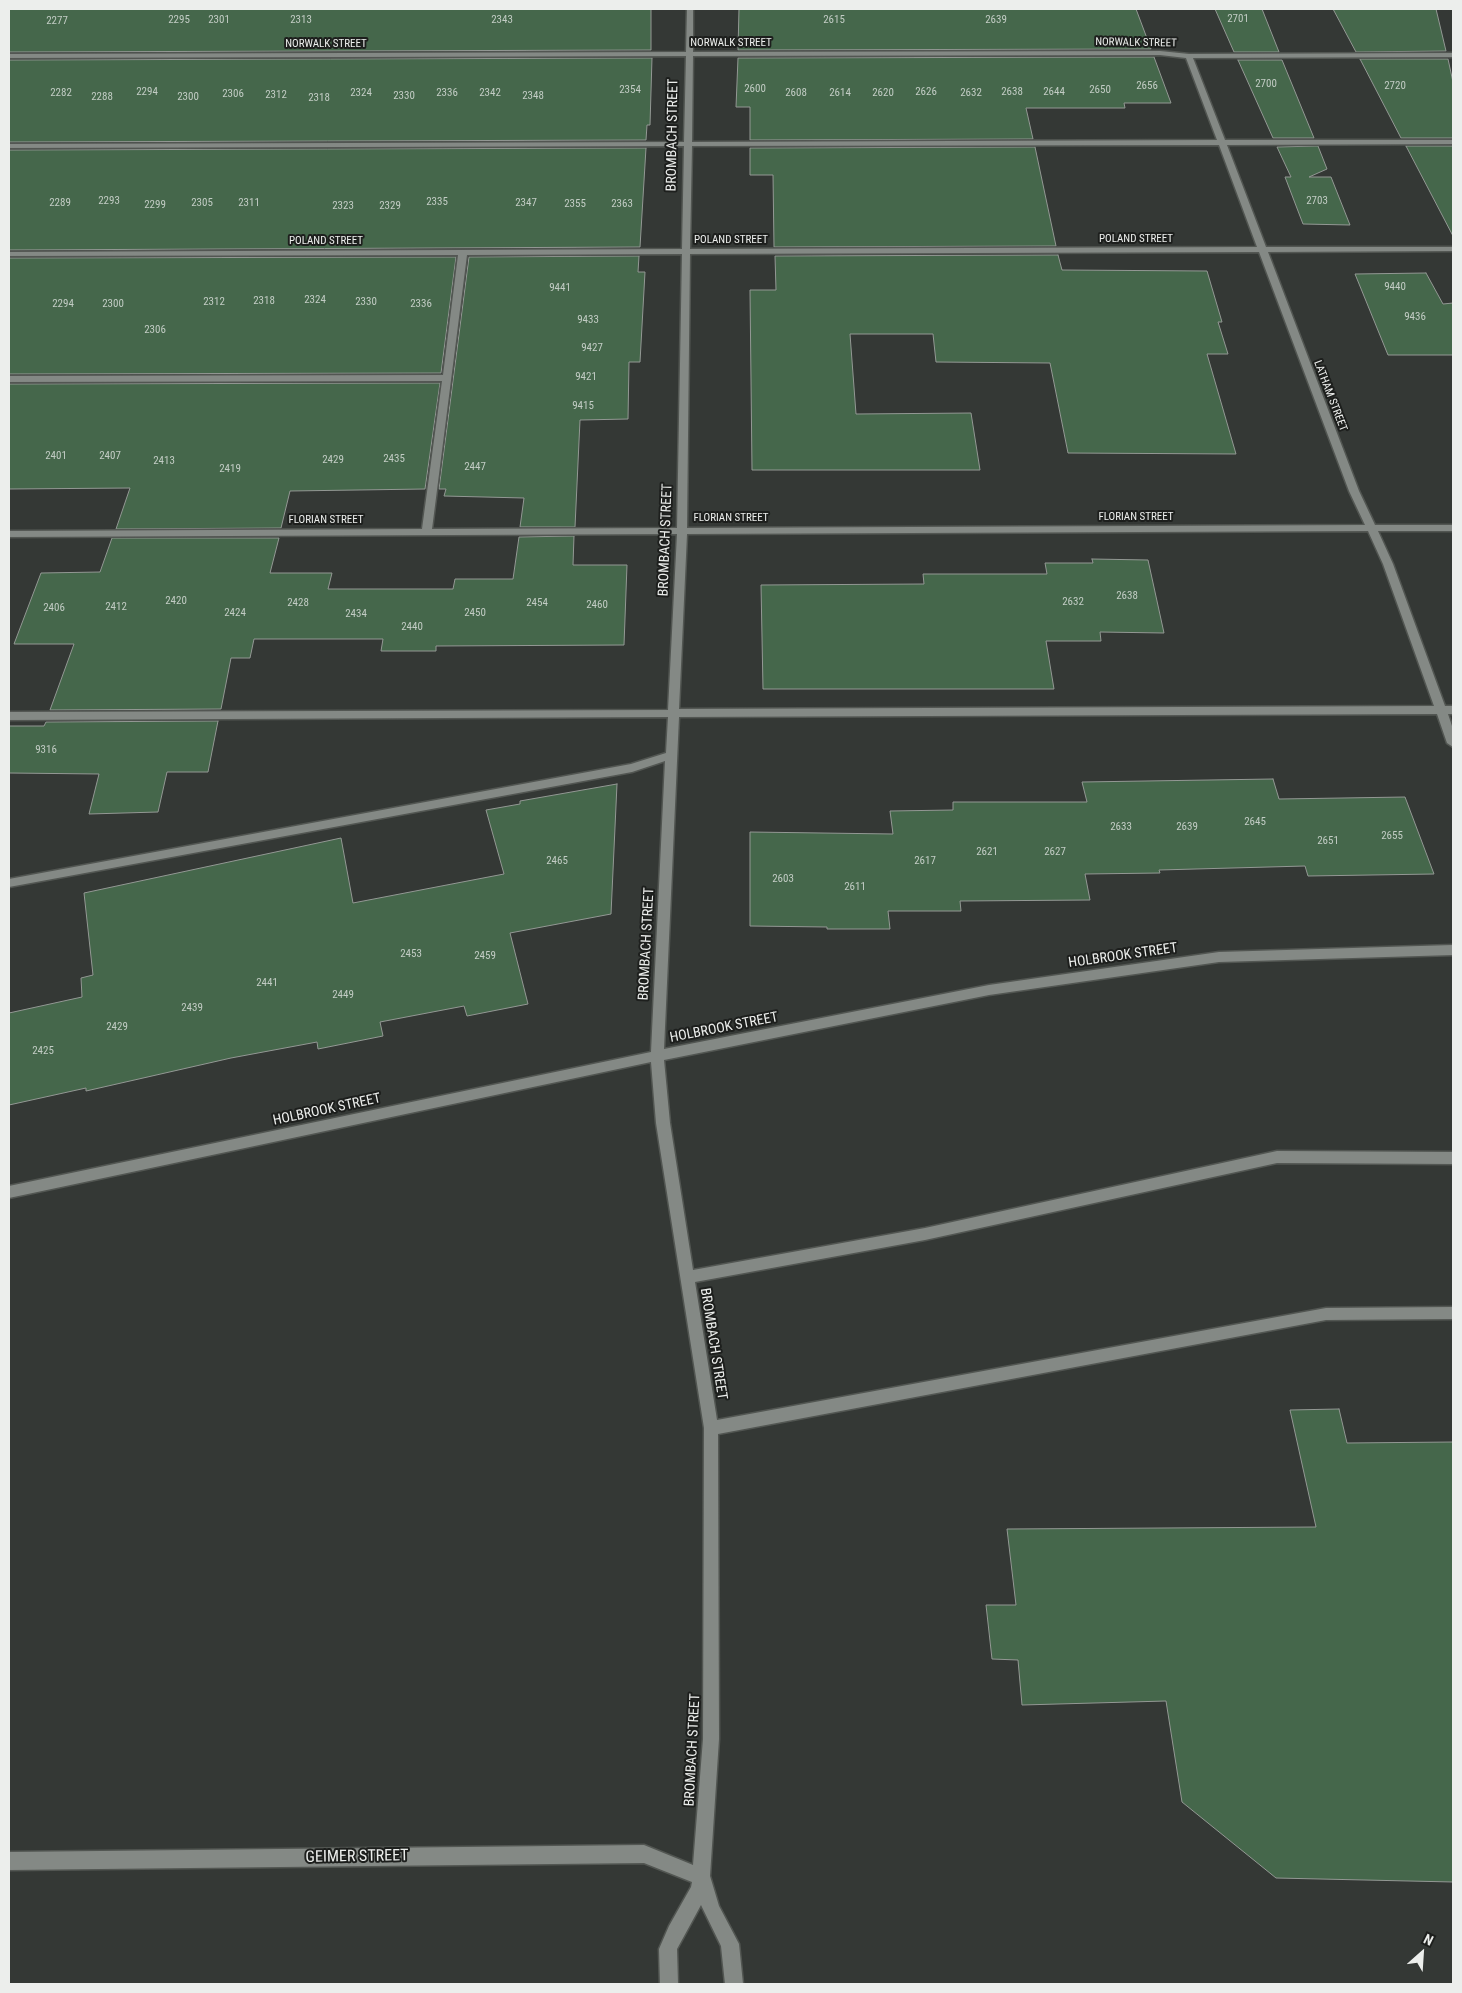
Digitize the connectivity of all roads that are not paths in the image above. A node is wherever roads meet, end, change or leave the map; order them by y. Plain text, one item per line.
1 (690, 9) edge
2 (689, 54) junction
3 (1453, 55) edge
4 (9, 56) edge
5 (1190, 56) junction
6 (1453, 142) edge
7 (688, 143) junction
8 (1222, 143) junction
9 (9, 146) edge
10 (1453, 249) edge
11 (1263, 250) junction
12 (686, 251) junction
13 (463, 252) junction
14 (9, 254) edge
15 (447, 378) junction
16 (9, 379) edge
17 (1372, 528) junction
18 (1453, 528) edge
19 (682, 530) junction
20 (427, 531) junction
21 (9, 534) edge
22 (1441, 710) junction
23 (1453, 710) edge
24 (673, 714) junction
25 (9, 716) edge
26 (1453, 743) edge
27 (670, 756) junction
28 (9, 883) edge
29 (1453, 950) edge
30 (656, 1056) junction
31 (1453, 1158) edge
32 (9, 1192) edge
33 (687, 1277) junction
34 (1453, 1313) edge
35 (711, 1428) junction
36 (9, 1861) edge
37 (701, 1877) junction
38 (669, 1984) edge
39 (734, 1984) edge

1 - 2 street, BROMBACH STREET
2 - 4 street, NORWALK STREET
2 - 5 street, NORWALK STREET
2 - 7 street, BROMBACH STREET
3 - 5 street, NORWALK STREET
5 - 8 street, LATHAM STREET
6 - 8 street
7 - 8 street
7 - 9 street
7 - 12 street, BROMBACH STREET
8 - 11 street, LATHAM STREET
10 - 11 street, POLAND STREET
11 - 12 street, POLAND STREET
11 - 17 street, LATHAM STREET
12 - 13 street, POLAND STREET
12 - 19 street, BROMBACH STREET
13 - 14 street, POLAND STREET
13 - 15 street
15 - 16 street
15 - 20 street
17 - 18 street, FLORIAN STREET
17 - 19 street, FLORIAN STREET
17 - 22 street, LATHAM STREET
19 - 20 street, FLORIAN STREET
19 - 24 street, BROMBACH STREET
20 - 21 street, FLORIAN STREET
22 - 23 street
22 - 24 street
22 - 26 street, LATHAM STREET
24 - 25 street
24 - 27 street, BROMBACH STREET
27 - 28 street
27 - 30 street, BROMBACH STREET
29 - 30 street, HOLBROOK STREET
30 - 32 street, HOLBROOK STREET
30 - 33 street, BROMBACH STREET
31 - 33 street
33 - 35 street, BROMBACH STREET
34 - 35 street
35 - 37 street, BROMBACH STREET
36 - 37 street, GEIMER STREET
37 - 38 street
37 - 39 street

